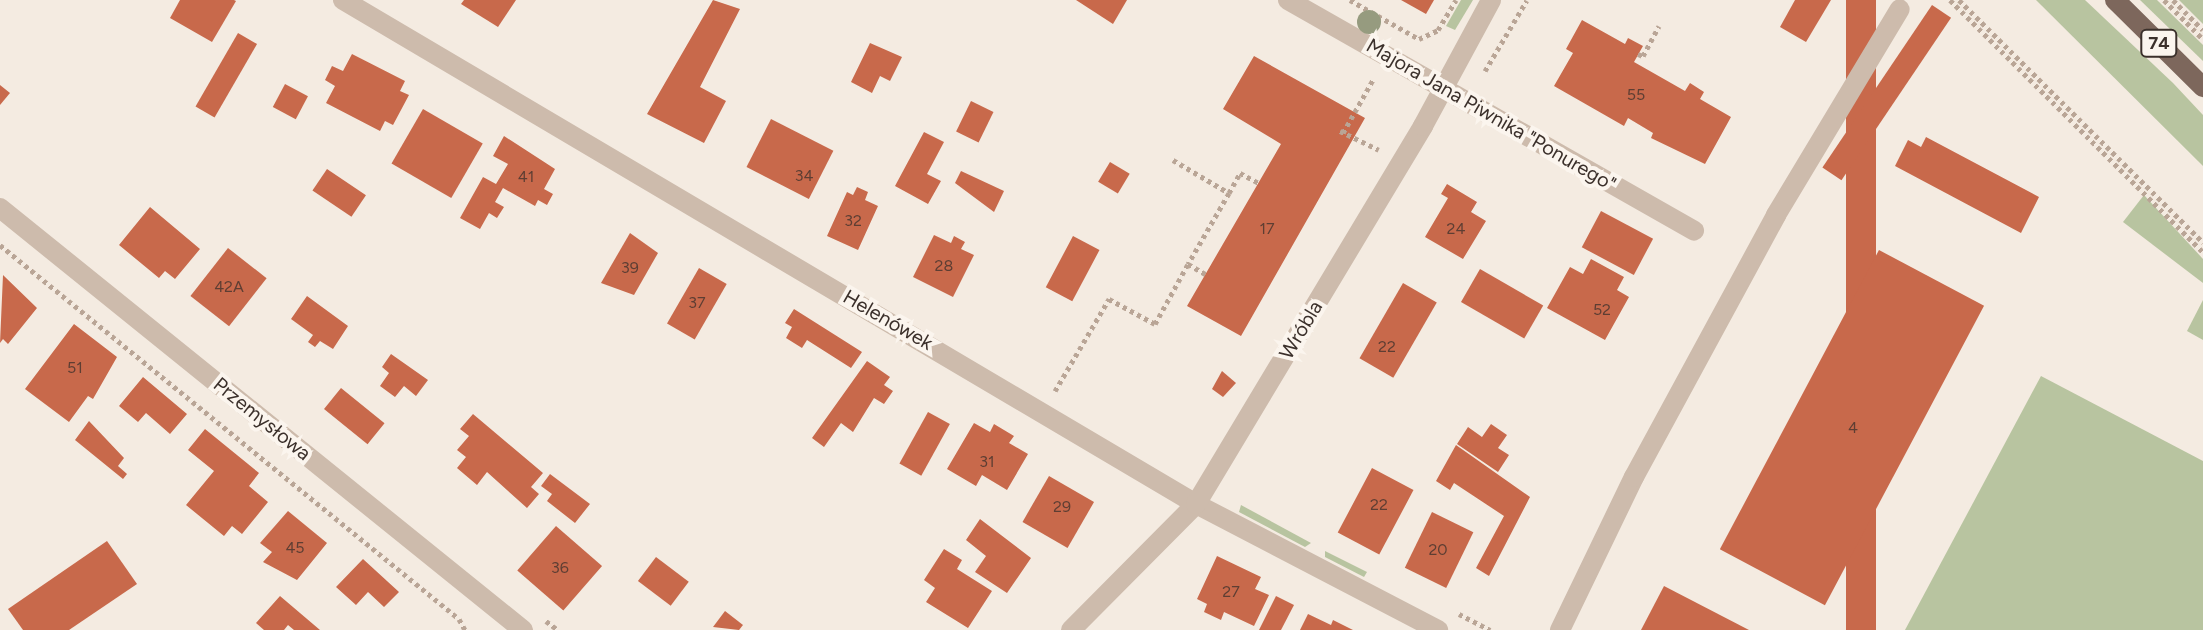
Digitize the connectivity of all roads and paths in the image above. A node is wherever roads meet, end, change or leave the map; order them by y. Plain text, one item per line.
1 (343, 0) edge
2 (1288, 0) edge
3 (1350, 0) edge
4 (1456, 0) edge
5 (1491, 0) edge
6 (1527, 0) edge
7 (1950, 0) edge
8 (1959, 0) edge
9 (2115, 0) edge
10 (2164, 0) edge
11 (2173, 0) edge
12 (1900, 9) dead end
13 (1659, 26) dead end
14 (2203, 30) edge
15 (2203, 39) edge
16 (1638, 54) dead end
17 (1491, 61) dead end
18 (1379, 70) dead end
19 (2203, 87) edge
20 (1443, 88) junction
21 (1385, 140) dead end
22 (1173, 160) dead end
23 (1259, 183) dead end
24 (1229, 193) junction
25 (0, 208) edge
26 (1694, 231) dead end
27 (2203, 242) edge
28 (0, 245) edge
29 (2203, 252) edge
30 (1188, 264) junction
31 (1207, 275) dead end
32 (1055, 391) dead end
33 (1196, 504) junction
34 (516, 628) edge
35 (465, 630) edge
36 (1071, 630) edge
37 (1438, 630) edge
38 (1560, 630) edge

1 - 33 street, Helenówek
2 - 20 street, Majora Jana Piwnika "Ponurego"
3 - 4 path
5 - 20 street, Wróbla
6 - 17 path
7 - 29 path
8 - 27 path
9 - 19 main road, 74
10 - 15 path
11 - 14 path
12 - 38 street
13 - 16 path
18 - 21 path
20 - 26 street, Majora Jana Piwnika "Ponurego"
20 - 33 street, Wróbla
22 - 24 path
23 - 24 path
24 - 30 path
25 - 34 street, Przemysłowa
28 - 35 path
30 - 31 path
30 - 32 path
33 - 36 street, Wróbla
33 - 37 street, Helenówek

